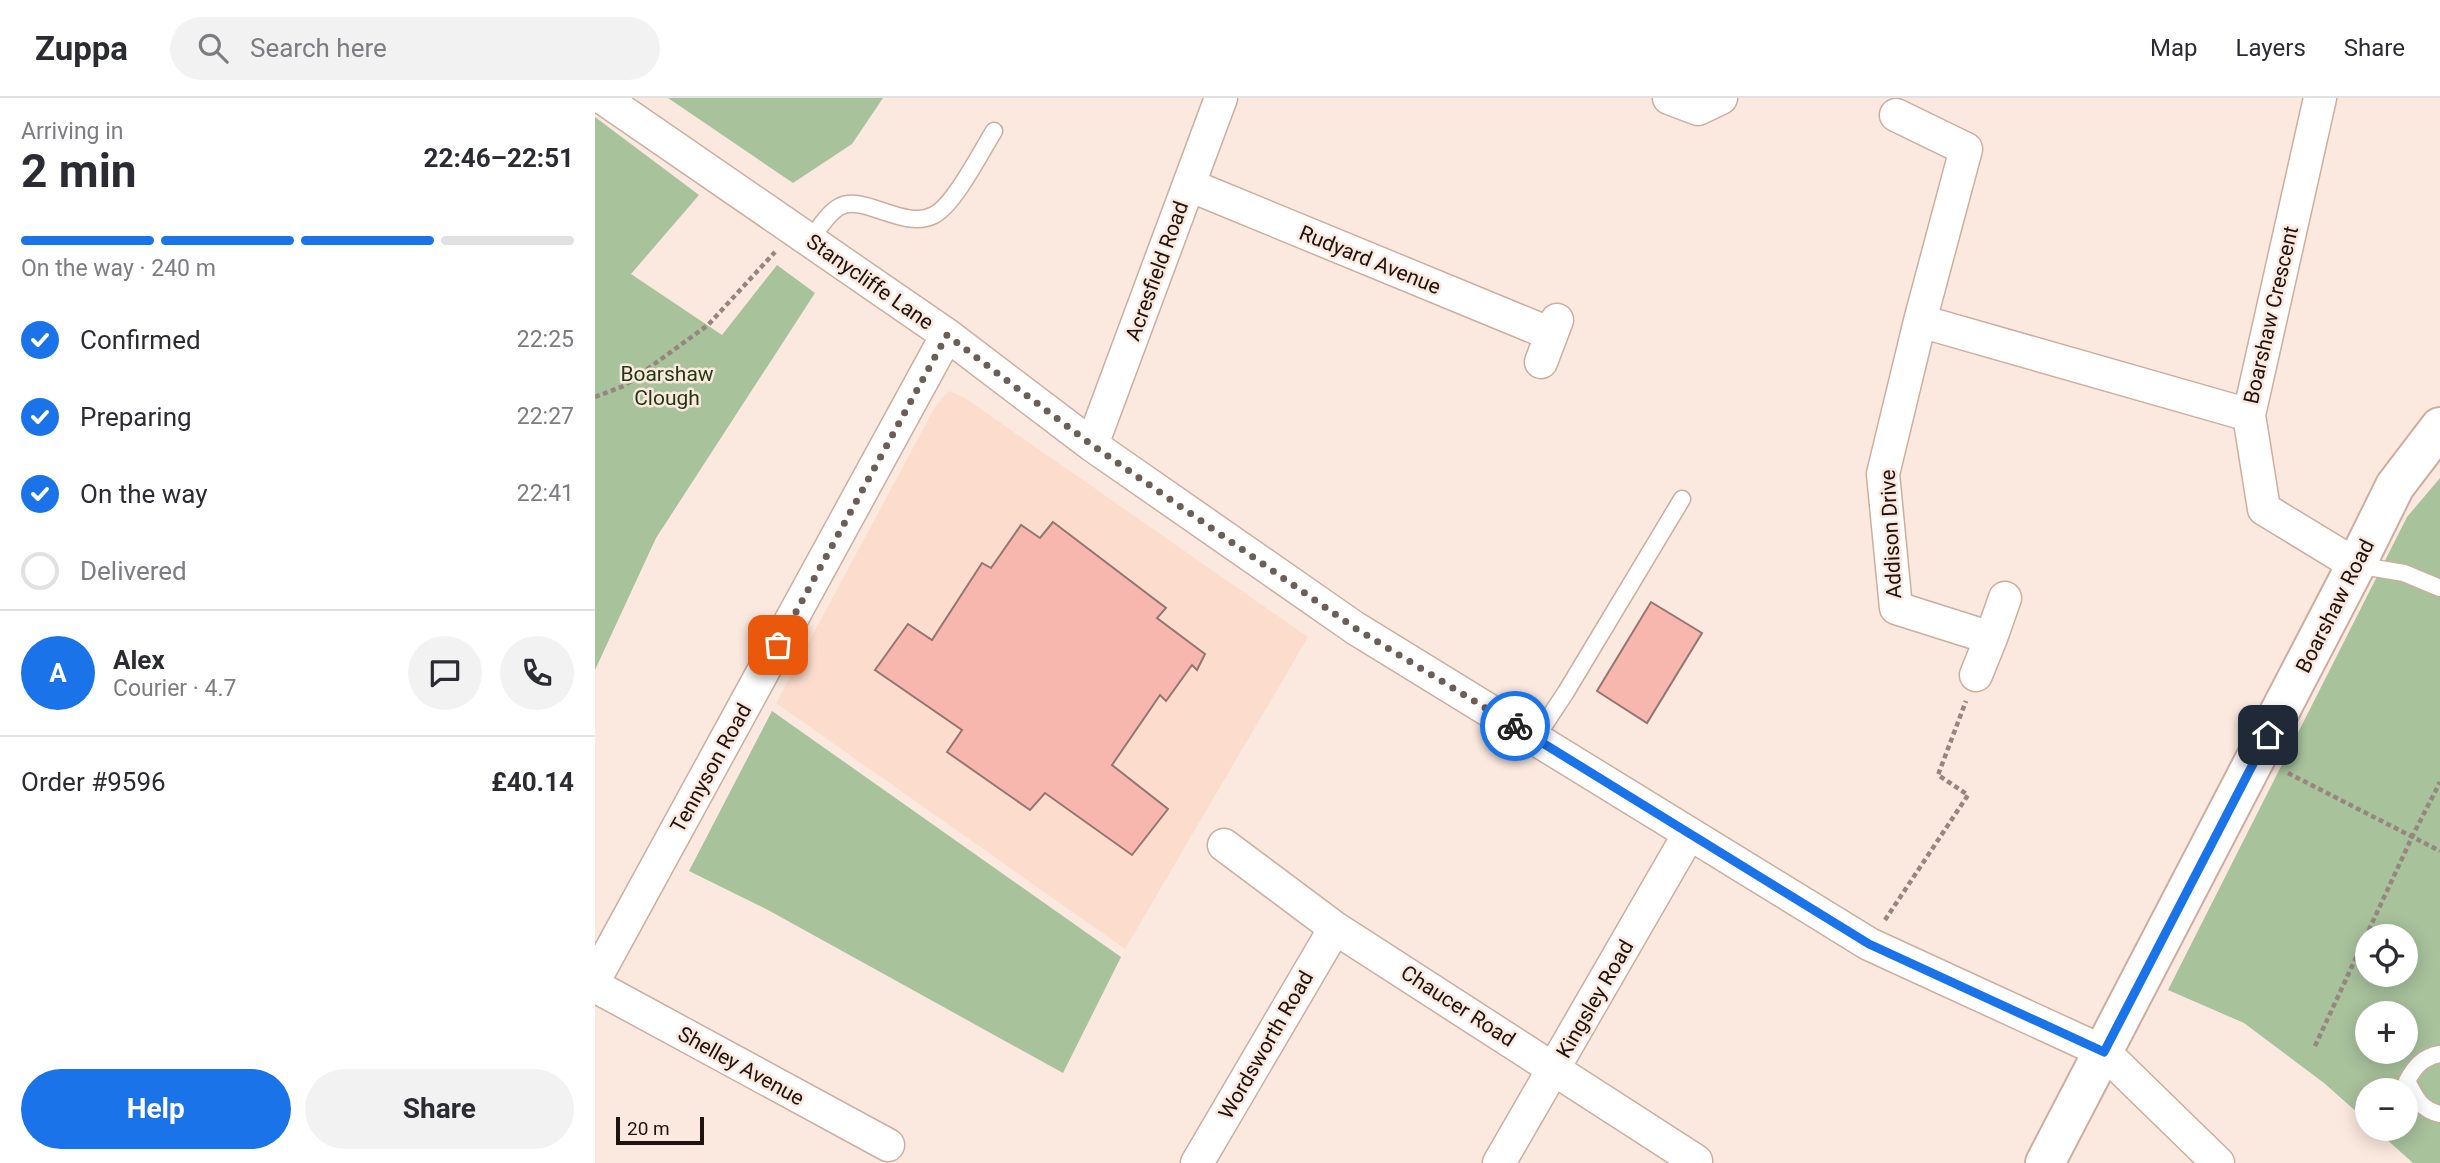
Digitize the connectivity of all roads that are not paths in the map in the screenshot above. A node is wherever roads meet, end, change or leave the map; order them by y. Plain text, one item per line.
1 (603, 98) edge
2 (1221, 98) edge
3 (1669, 98) edge
4 (1721, 98) edge
5 (2320, 98) edge
6 (1896, 115) dead end
7 (994, 131) dead end
8 (1189, 185) junction
9 (803, 235) junction
10 (1920, 321) junction
11 (947, 335) junction
12 (1550, 339) dead end
13 (2249, 415) junction
14 (2440, 427) edge
15 (1092, 445) junction
16 (1682, 499) dead end
17 (2356, 565) junction
18 (2440, 588) edge
19 (2005, 598) dead end
20 (1991, 638) junction
21 (1976, 675) road end
22 (1535, 739) junction
23 (1689, 834) junction
24 (1224, 845) dead end
25 (1335, 928) junction
26 (595, 979) edge
27 (595, 986) edge
28 (2104, 1052) junction
29 (2440, 1054) edge
30 (1556, 1069) junction
31 (2440, 1114) edge
32 (888, 1146) dead end
33 (1696, 1161) dead end
34 (1197, 1163) edge
35 (1499, 1163) edge
36 (2045, 1163) edge
37 (2218, 1163) edge

1 - 9 street, Stanycliffe Lane
2 - 8 street, Acresfield Road
3 - 4 street
5 - 13 street, Boarshaw Crescent
6 - 10 street, Addison Drive
7 - 9 lane
8 - 12 street, Rudyard Avenue
8 - 15 street, Acresfield Road
9 - 11 street, Stanycliffe Lane
10 - 13 street
10 - 20 street, Addison Drive
11 - 15 street, Stanycliffe Lane
11 - 26 street, Tennyson Road
13 - 17 street, Boarshaw Crescent
14 - 17 street, Boarshaw Road
15 - 22 street, Stanycliffe Lane
16 - 22 lane
17 - 18 lane
17 - 28 street, Boarshaw Road
19 - 20 street
20 - 21 street
22 - 23 street, Stanycliffe Lane
23 - 28 street, Stanycliffe Lane
23 - 30 street, Kingsley Road
24 - 25 street, Chaucer Road
25 - 30 street, Chaucer Road
25 - 34 street, Wordsworth Road
27 - 32 street, Shelley Avenue
28 - 36 street, Boarshaw Road
28 - 37 street, Stanycliffe Lane
29 - 31 lane
30 - 33 street, Chaucer Road
30 - 35 street, Kingsley Road

